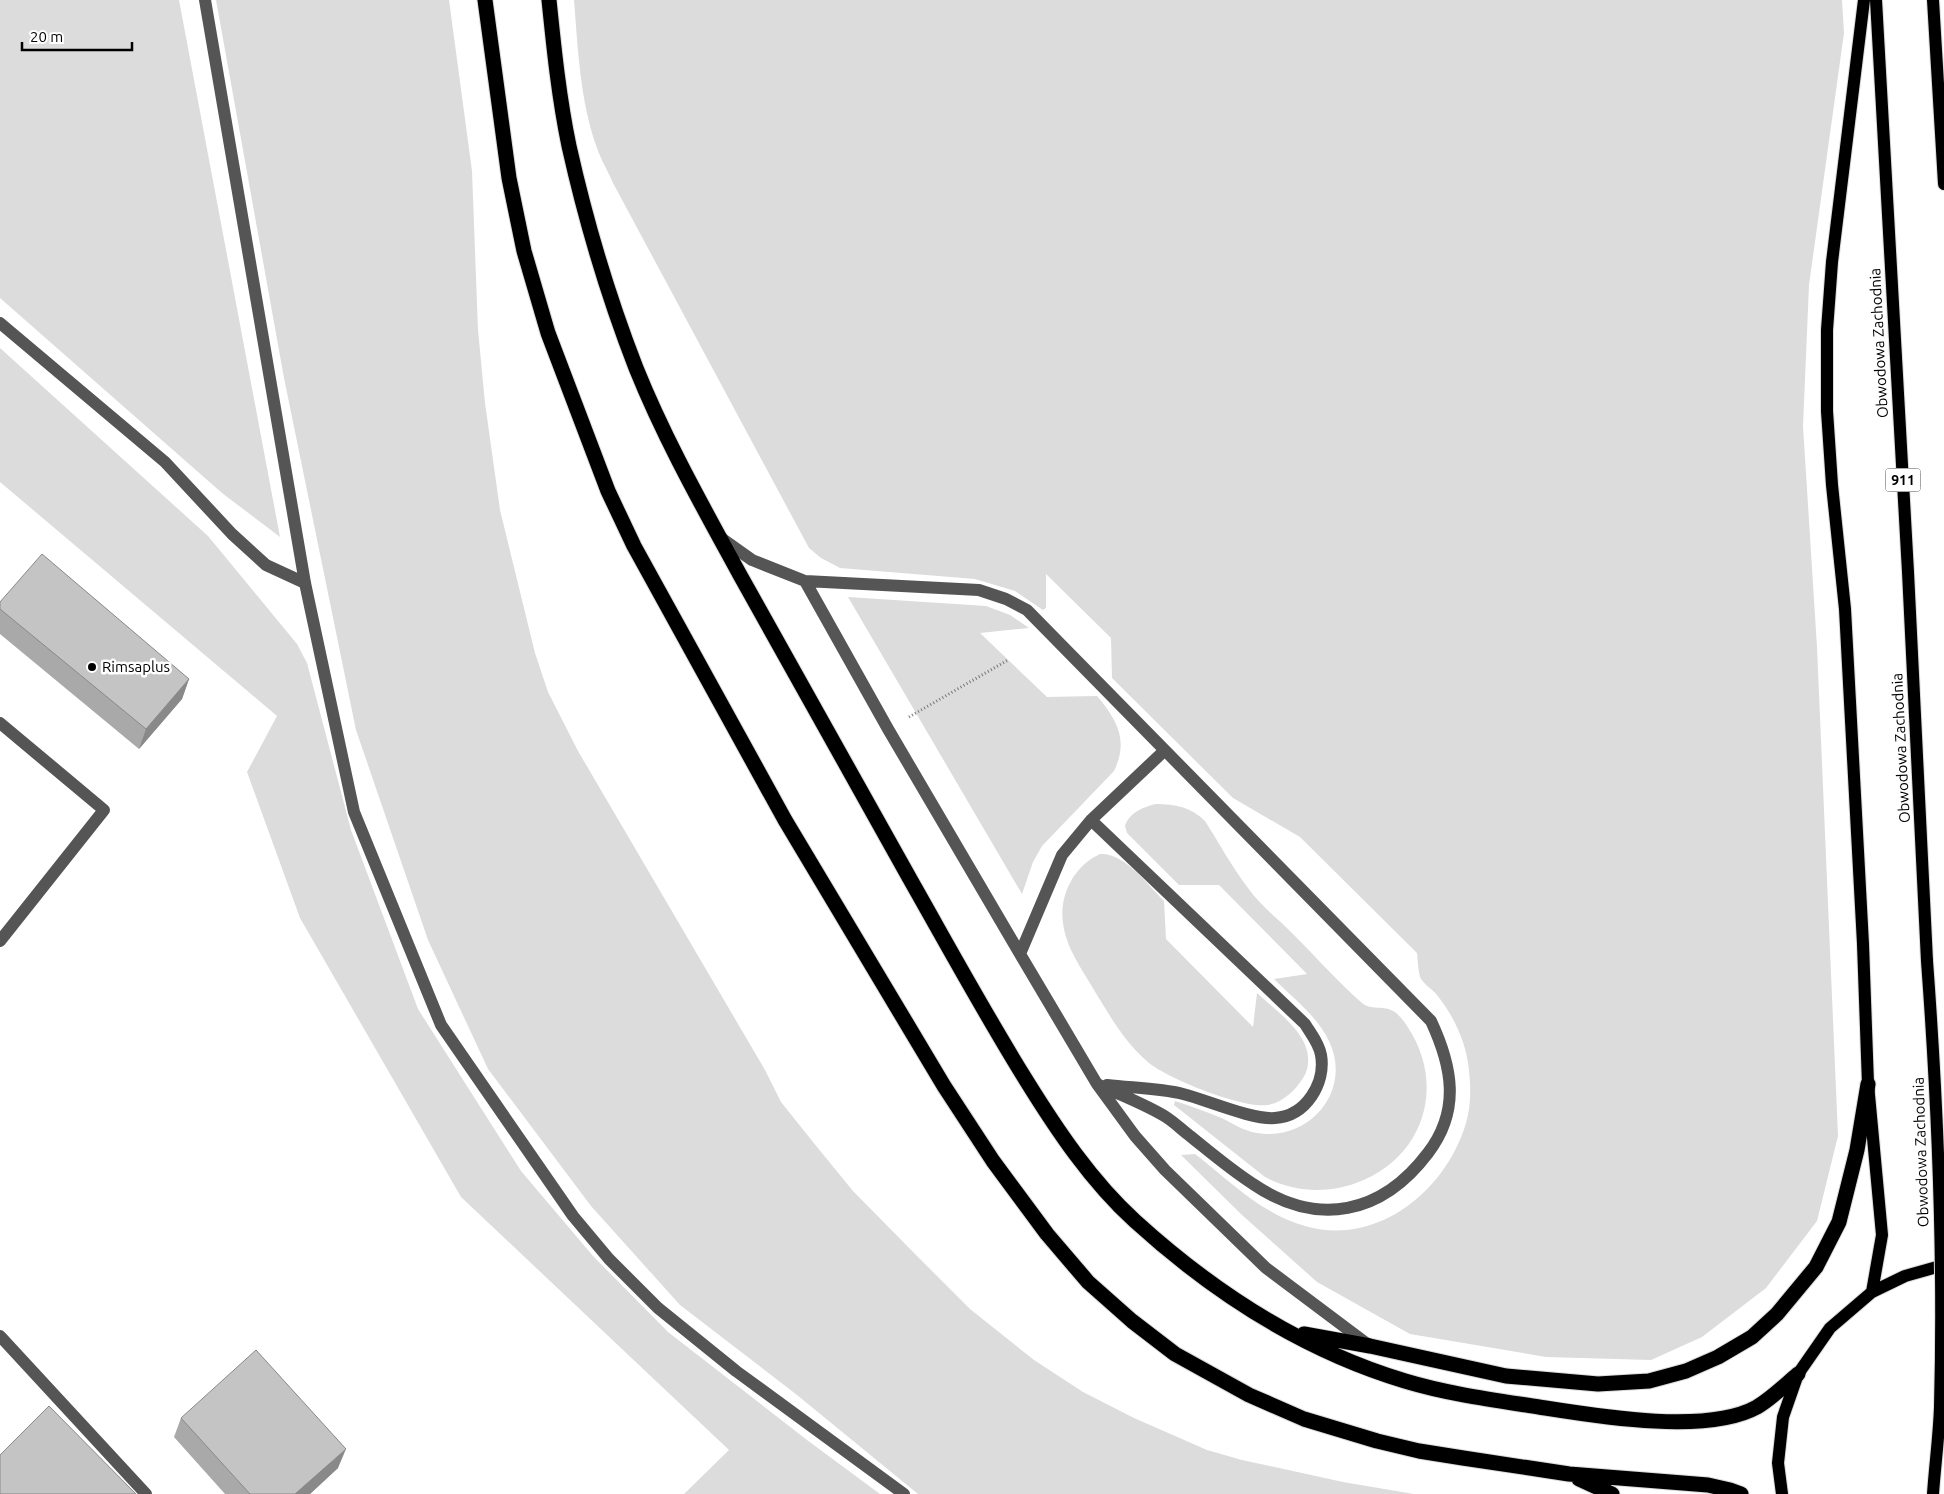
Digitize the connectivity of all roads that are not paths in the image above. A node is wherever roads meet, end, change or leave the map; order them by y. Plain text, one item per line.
1 (206, 0) edge
2 (485, 0) edge
3 (549, 0) edge
4 (1864, 0) edge
5 (1876, 0) edge
6 (1933, 0) edge
7 (1944, 184) edge
8 (0, 323) edge
9 (719, 537) junction
10 (805, 580) junction
11 (305, 583) junction
12 (0, 723) edge
13 (1164, 751) junction
14 (1091, 820) junction
15 (0, 941) edge
16 (1020, 954) junction
17 (1097, 1084) junction
18 (1868, 1084) junction
19 (1944, 1265) edge
20 (1872, 1292) junction
21 (1283, 1330) junction
22 (0, 1336) edge
23 (1370, 1346) junction
24 (1798, 1374) junction
25 (1569, 1474) junction
26 (146, 1494) edge
27 (904, 1494) edge
28 (1612, 1494) edge
29 (1741, 1494) edge
30 (1782, 1494) edge
31 (1933, 1494) edge

1 - 11 lane
2 - 25 highway
3 - 9 highway
4 - 18 main road
5 - 31 main road, Obwodowa Zachodnia / 911, bridge
6 - 7 main road
8 - 11 lane
9 - 10 lane
9 - 21 highway
10 - 13 lane
10 - 16 lane
11 - 27 lane
12 - 15 lane
13 - 14 lane
13 - 17 lane
14 - 16 lane
14 - 17 lane
16 - 17 lane
17 - 23 lane
18 - 20 main road
18 - 23 highway
19 - 20 main road
20 - 24 main road
21 - 23 highway
21 - 24 highway
22 - 26 lane
24 - 30 main road
25 - 28 highway
25 - 29 highway

